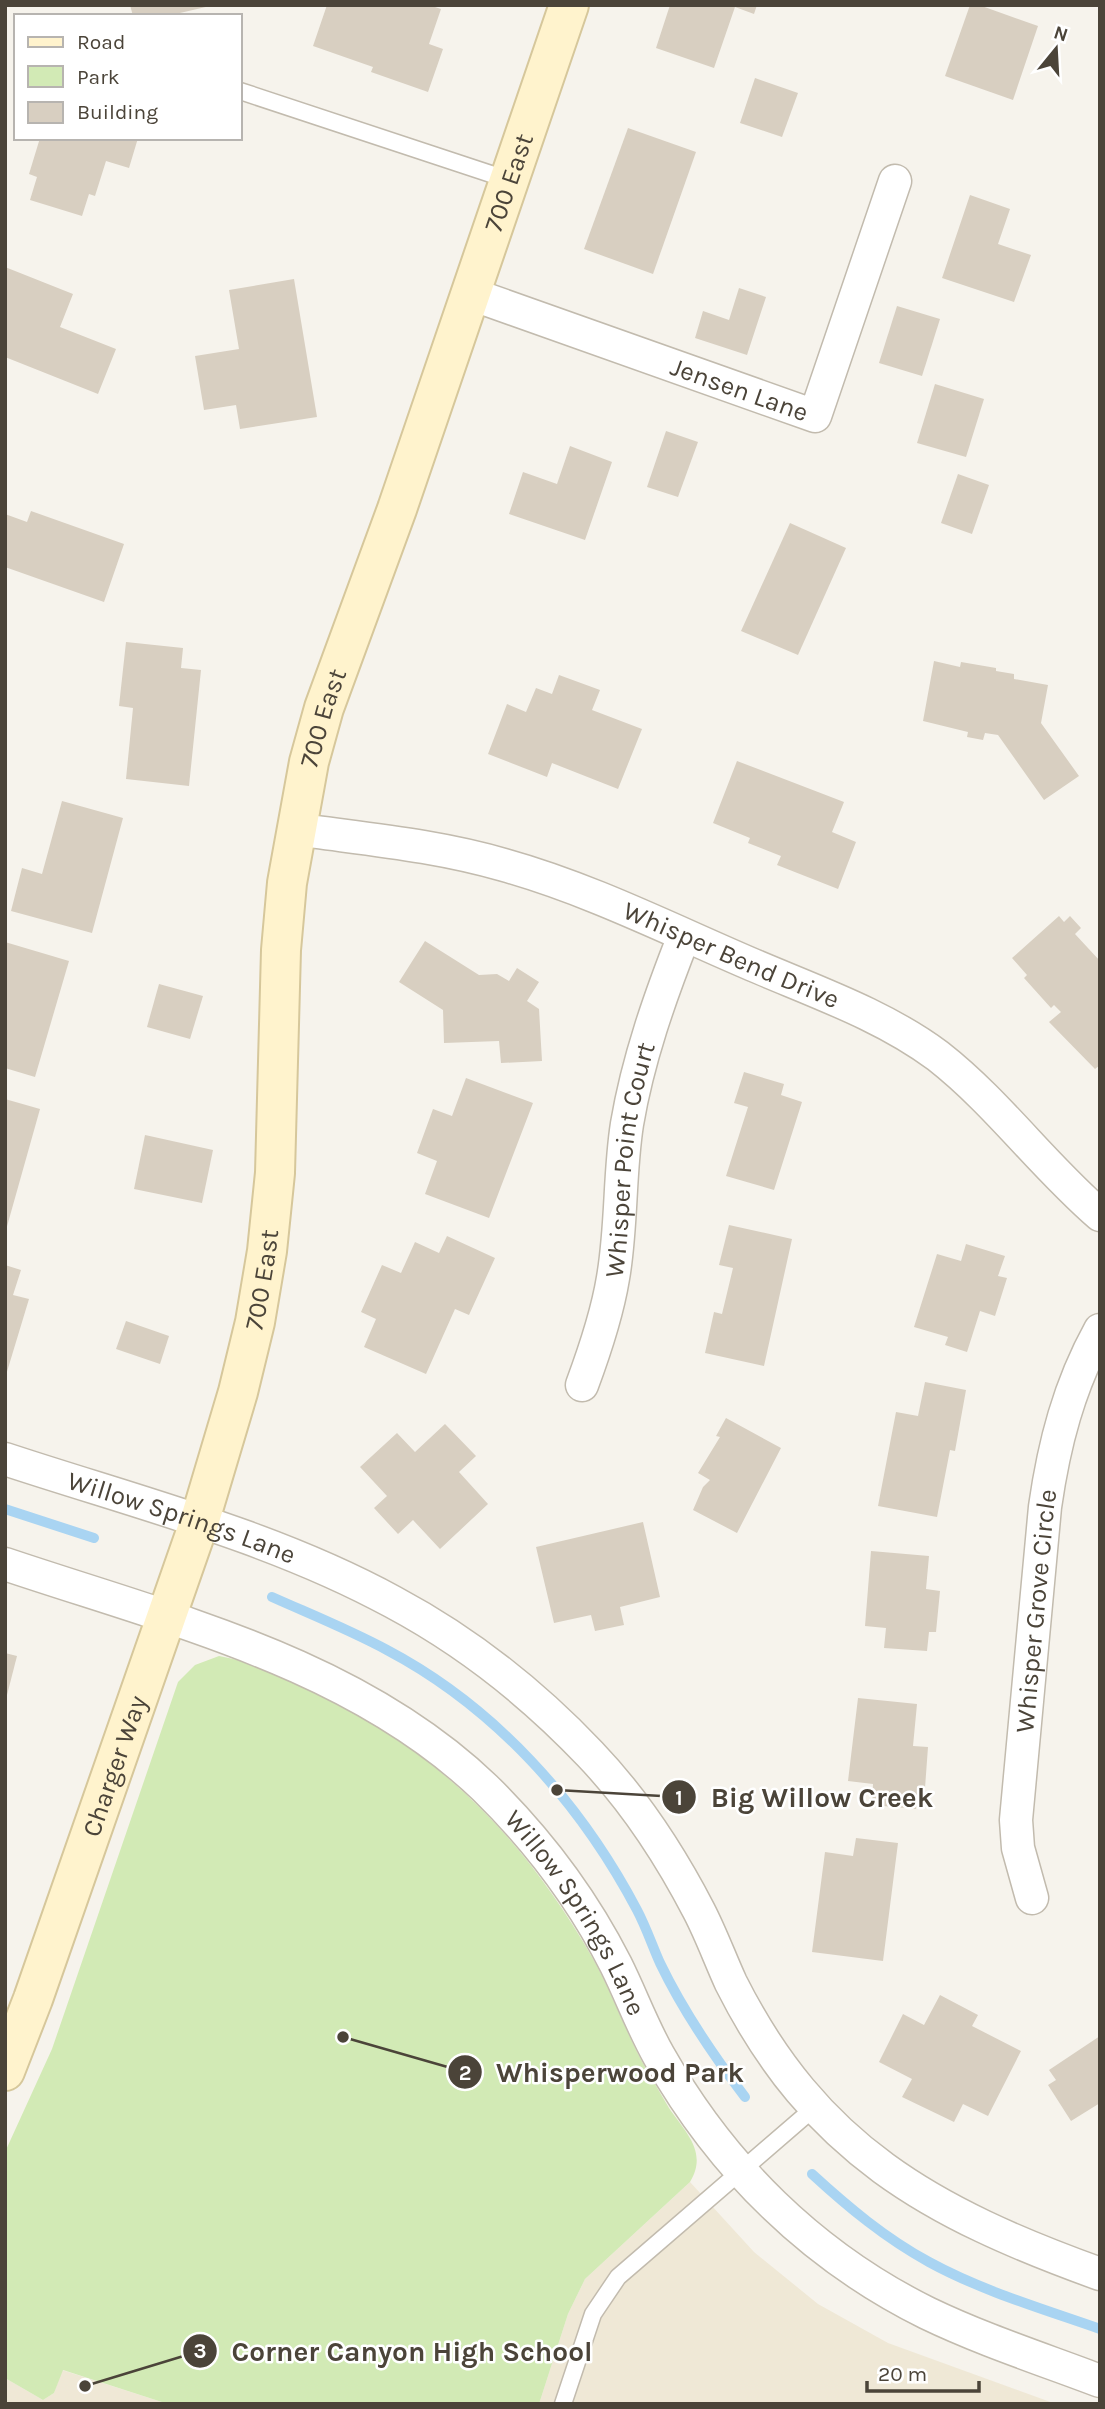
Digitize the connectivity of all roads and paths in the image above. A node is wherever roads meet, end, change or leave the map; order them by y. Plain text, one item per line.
1 (569, 5) edge
2 (242, 92) edge
3 (509, 180) junction
4 (895, 181) dead end
5 (471, 294) junction
6 (295, 829) junction
7 (684, 936) junction
8 (1100, 1215) edge
9 (1100, 1330) edge
10 (582, 1385) dead end
11 (5, 1460) edge
12 (218, 1461) joint
13 (199, 1523) junction
14 (5, 1564) edge
15 (164, 1618) junction
16 (1032, 1898) dead end
17 (5, 2071) edge
18 (814, 2108) junction
19 (740, 2171) junction
20 (1100, 2274) edge
21 (1100, 2381) edge
22 (563, 2404) edge

1 - 3 street, 700 East
2 - 3 lane
3 - 5 street, 700 East
4 - 5 street, Jensen Lane
5 - 6 street, 700 East
6 - 7 street, Whisper Bend Drive
6 - 12 street, 700 East
7 - 8 street, Whisper Bend Drive
7 - 10 street, Whisper Point Court
9 - 16 street, Whisper Grove Circle
11 - 13 street, Willow Springs Lane
12 - 13 street, Charger Way
13 - 15 street, Charger Way
13 - 18 street, Willow Springs Lane
14 - 15 street, Willow Springs Lane
15 - 17 street, Charger Way
15 - 19 street, Willow Springs Lane
18 - 19 lane
18 - 20 street, Willow Springs Lane
19 - 21 street, Willow Springs Lane
19 - 22 lane

